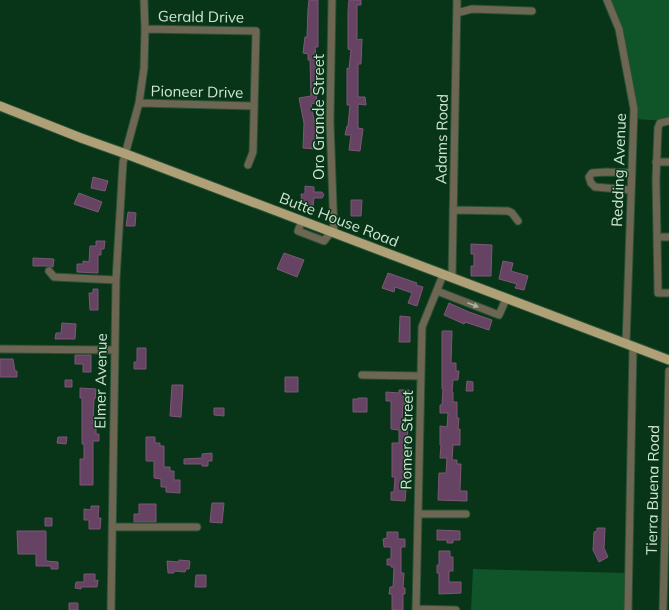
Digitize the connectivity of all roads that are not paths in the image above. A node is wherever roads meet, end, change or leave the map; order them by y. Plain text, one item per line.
1 (144, 0) edge
2 (332, 0) edge
3 (458, 0) edge
4 (607, 0) edge
5 (532, 11) dead end
6 (457, 13) junction
7 (146, 29) junction
8 (139, 103) junction
9 (0, 106) edge
10 (254, 106) junction
11 (669, 121) edge
12 (126, 154) junction
13 (656, 162) junction
14 (669, 162) edge
15 (248, 165) dead end
16 (632, 173) junction
17 (631, 190) junction
18 (453, 210) junction
19 (302, 221) junction
20 (518, 221) dead end
21 (316, 227) junction
22 (332, 233) junction
23 (669, 236) edge
24 (312, 237) junction
25 (657, 237) junction
26 (49, 271) dead end
27 (447, 277) junction
28 (116, 280) junction
29 (437, 291) junction
30 (669, 293) edge
31 (506, 299) junction
32 (629, 346) junction
33 (0, 349) edge
34 (115, 350) junction
35 (669, 360) edge
36 (669, 371) edge
37 (362, 375) dead end
38 (421, 376) junction
39 (418, 514) junction
40 (466, 514) dead end
41 (112, 527) junction
42 (197, 527) dead end
43 (111, 610) edge
44 (416, 610) edge
45 (456, 610) edge
46 (628, 610) edge
47 (663, 610) edge

1 - 7 street, Elmer Avenue
2 - 22 street, Oro Grande Street
3 - 6 street, Adams Road
4 - 16 street, Redding Avenue
5 - 6 street
6 - 18 street, Adams Road
7 - 8 street, Elmer Avenue
7 - 10 street, Gerald Drive
8 - 10 street, Pioneer Drive
8 - 12 street, Elmer Avenue
9 - 12 main road, Butte House Road
10 - 15 street
11 - 13 street
12 - 19 main road, Butte House Road
12 - 28 street, Elmer Avenue
13 - 14 street
13 - 25 street
16 - 17 street, Redding Avenue
16 - 17 street
17 - 32 street, Redding Avenue
18 - 20 street
18 - 27 street, Adams Road
19 - 21 main road, Butte House Road
19 - 24 street
21 - 22 main road, Butte House Road
21 - 24 street
22 - 24 street
22 - 27 main road, Butte House Road
23 - 25 street
25 - 30 street
26 - 28 street
27 - 29 street, Romero Street
27 - 31 main road, Butte House Road
28 - 34 street, Elmer Avenue
29 -> 31 street
29 - 38 street, Romero Street
31 - 32 main road, Butte House Road
32 - 35 main road, Butte House Road
32 - 46 street, Redding Avenue
33 - 34 street
34 - 41 street, Elmer Avenue
36 - 47 street, Tierra Buena Road
37 - 38 street
38 - 39 street, Romero Street
39 - 40 street
39 - 44 street, Romero Street
41 - 42 street
41 - 43 street, Elmer Avenue
44 - 45 street

